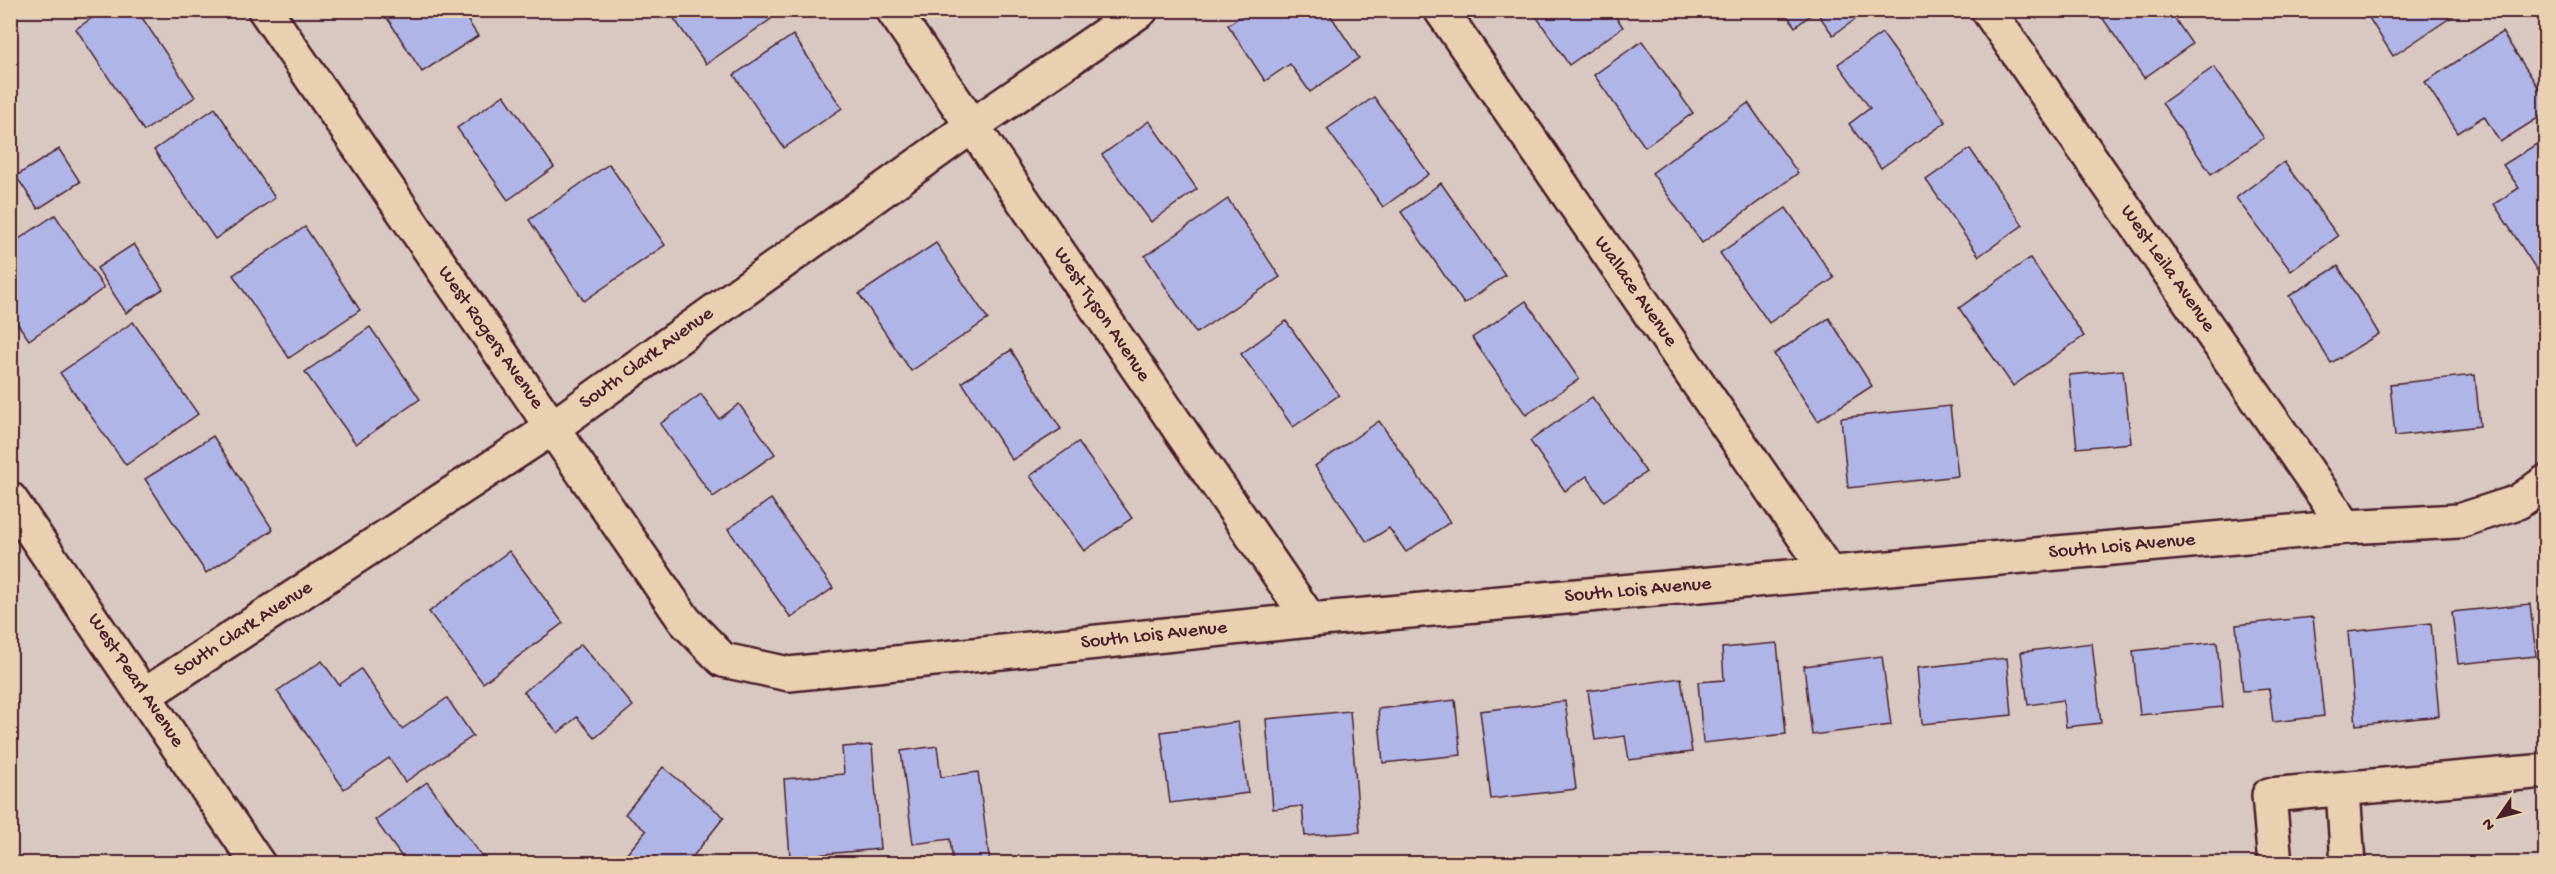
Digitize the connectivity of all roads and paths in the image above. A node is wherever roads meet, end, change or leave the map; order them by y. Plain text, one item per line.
1 (265, 10) edge
2 (892, 10) edge
3 (1141, 10) edge
4 (1441, 10) edge
5 (1988, 10) edge
6 (972, 126) junction
7 (552, 428) junction
8 (2546, 482) edge
9 (10, 499) edge
10 (2346, 527) junction
11 (1829, 573) junction
12 (1310, 620) junction
13 (723, 660) joint
14 (145, 696) junction
15 (2546, 771) edge
16 (2343, 790) junction
17 (258, 864) edge
18 (2275, 864) edge
19 (2349, 864) edge

1 - 7 street, West Rogers Avenue
2 - 6 street, West Tyson Avenue
3 - 6 street, South Clark Avenue
4 - 11 street, Wallace Avenue
5 - 10 street, West Leila Avenue
6 - 7 street, South Clark Avenue
6 - 12 street, West Tyson Avenue
7 - 13 street, West Rogers Avenue
7 - 14 street, South Clark Avenue
8 - 10 street, South Lois Avenue
9 - 14 street, West Pearl Avenue
10 - 11 street, South Lois Avenue
11 - 12 street, South Lois Avenue
12 - 13 street, South Lois Avenue
14 - 17 street, West Pearl Avenue
15 - 16 street
16 - 18 street
16 - 19 street

